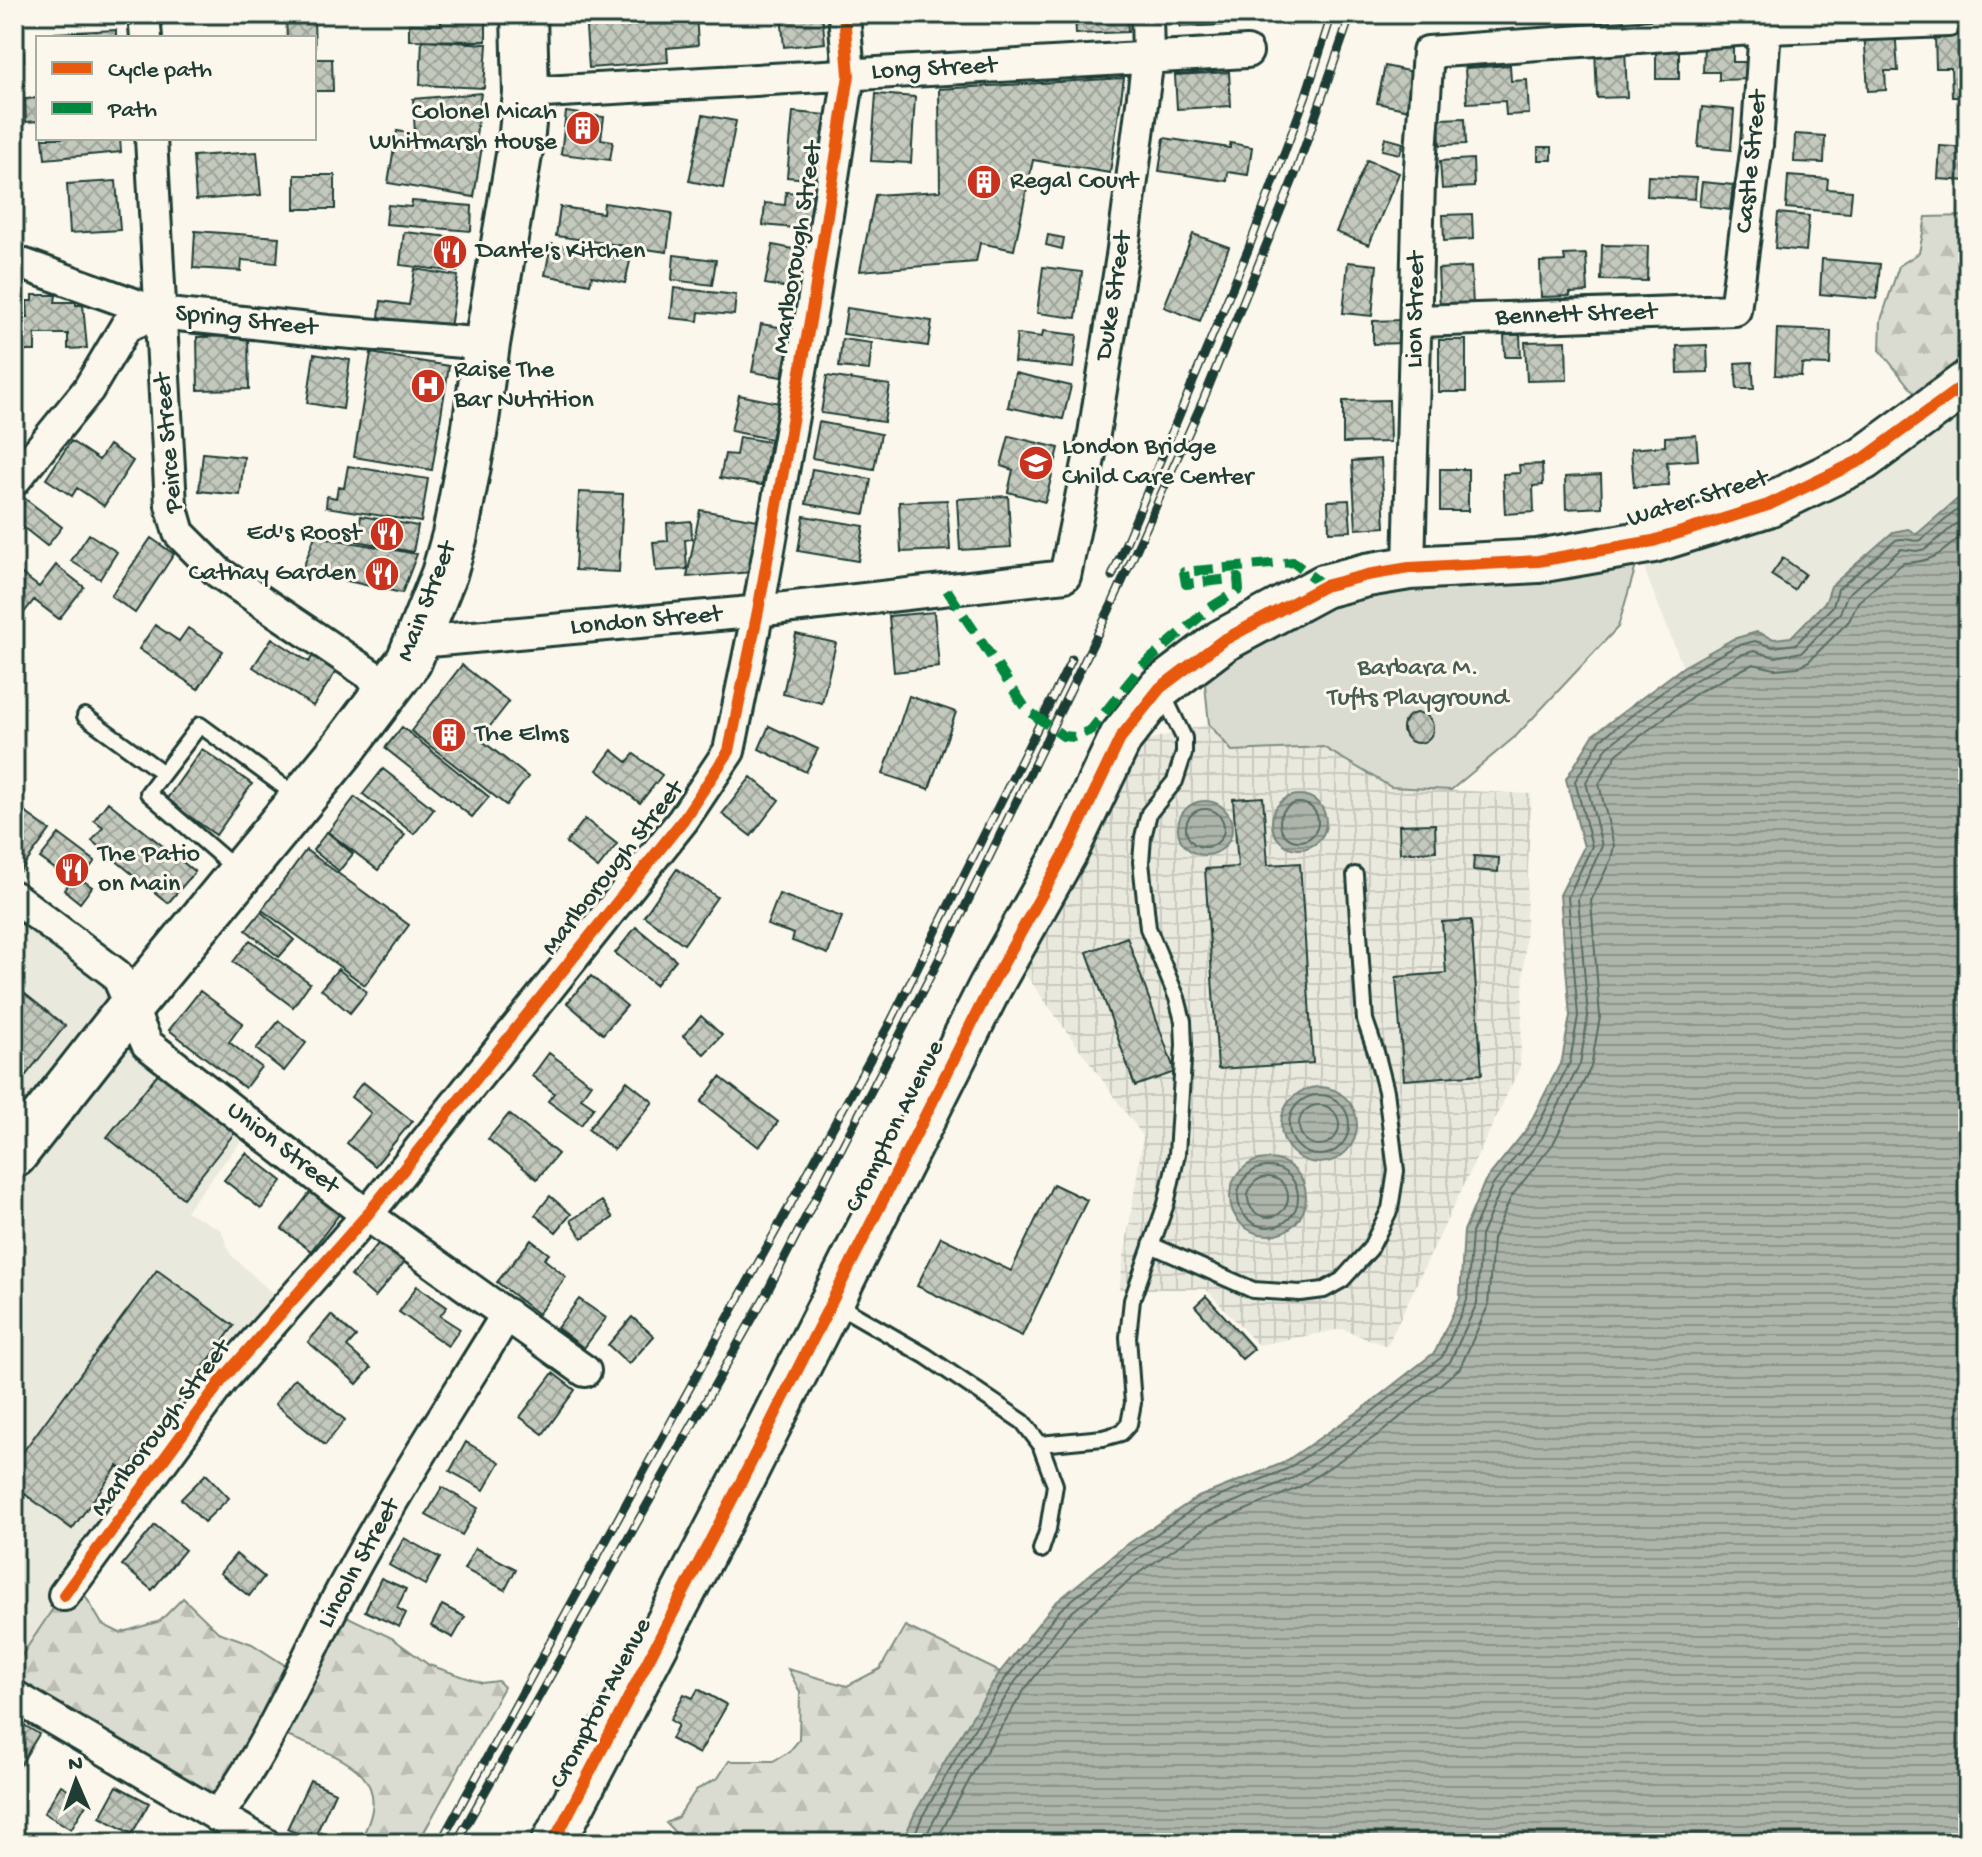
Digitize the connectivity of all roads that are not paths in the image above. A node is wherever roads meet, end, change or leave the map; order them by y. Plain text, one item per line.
1 (144, 14) edge
2 (524, 14) edge
3 (844, 14) edge
4 (1147, 14) edge
5 (1951, 18) edge
6 (1766, 21) edge
7 (146, 36) edge
8 (1247, 52) dead end
9 (1148, 58) junction
10 (849, 75) junction
11 (526, 93) junction
12 (151, 140) edge
13 (14, 261) edge
14 (1735, 310) joint
15 (159, 313) junction
16 (1418, 321) junction
17 (487, 344) junction
18 (1968, 382) edge
19 (14, 481) edge
20 (1409, 568) junction
21 (1065, 576) joint
22 (758, 611) junction
23 (418, 642) junction
24 (390, 688) junction
25 (1160, 688) junction
26 (85, 716) dead end
27 (163, 773) junction
28 (301, 799) junction
29 (241, 873) junction
30 (1355, 875) dead end
31 (14, 897) edge
32 (131, 1006) junction
33 (14, 1155) edge
34 (367, 1215) junction
35 (1151, 1245) junction
36 (832, 1302) junction
37 (507, 1314) junction
38 (585, 1371) dead end
39 (1040, 1444) junction
40 (1041, 1550) dead end
41 (64, 1595) dead end
42 (14, 1696) edge
43 (217, 1816) junction
44 (264, 1843) edge
45 (553, 1843) edge

1 - 7 street
2 - 11 main road, Main Street
3 - 10 street, Marlborough Street
4 - 9 street, Duke Street
5 - 6 street
6 - 14 street, Castle Street
6 - 16 street, Lion Street
8 - 9 street, Long Street
9 - 10 street, Long Street
9 - 21 street, Duke Street
10 - 11 street, Long Street
10 - 22 street, Marlborough Street
11 - 17 main road, Main Street
12 - 15 street, Peirce Street
13 - 15 street, Spring Street
14 - 16 street, Bennett Street
15 - 17 street, Spring Street
15 - 19 street
15 - 24 street, Peirce Street
16 - 20 street, Lion Street
17 - 23 main road, Main Street
18 - 20 street, Water Street
20 - 25 street, Crompton Avenue
21 - 22 street, London Street
22 - 23 street, London Street
22 - 34 street, Marlborough Street
23 - 24 main road, Main Street
24 - 28 main road, Main Street
25 - 35 lane
25 - 36 street, Crompton Avenue
26 - 27 lane
27 - 28 lane
27 - 29 lane
28 - 29 main road, Main Street
29 - 32 main road, Main Street
30 - 35 lane
31 - 32 street, Union Street
32 - 33 main road, Main Street
32 - 34 street, Union Street
34 - 37 street, Union Street
34 - 41 street, Marlborough Street
35 - 39 lane
36 - 39 lane
36 - 45 street, Crompton Avenue
37 - 38 street, Union Street
37 - 43 street, Lincoln Street
39 - 40 lane
42 - 43 street
43 - 44 street

